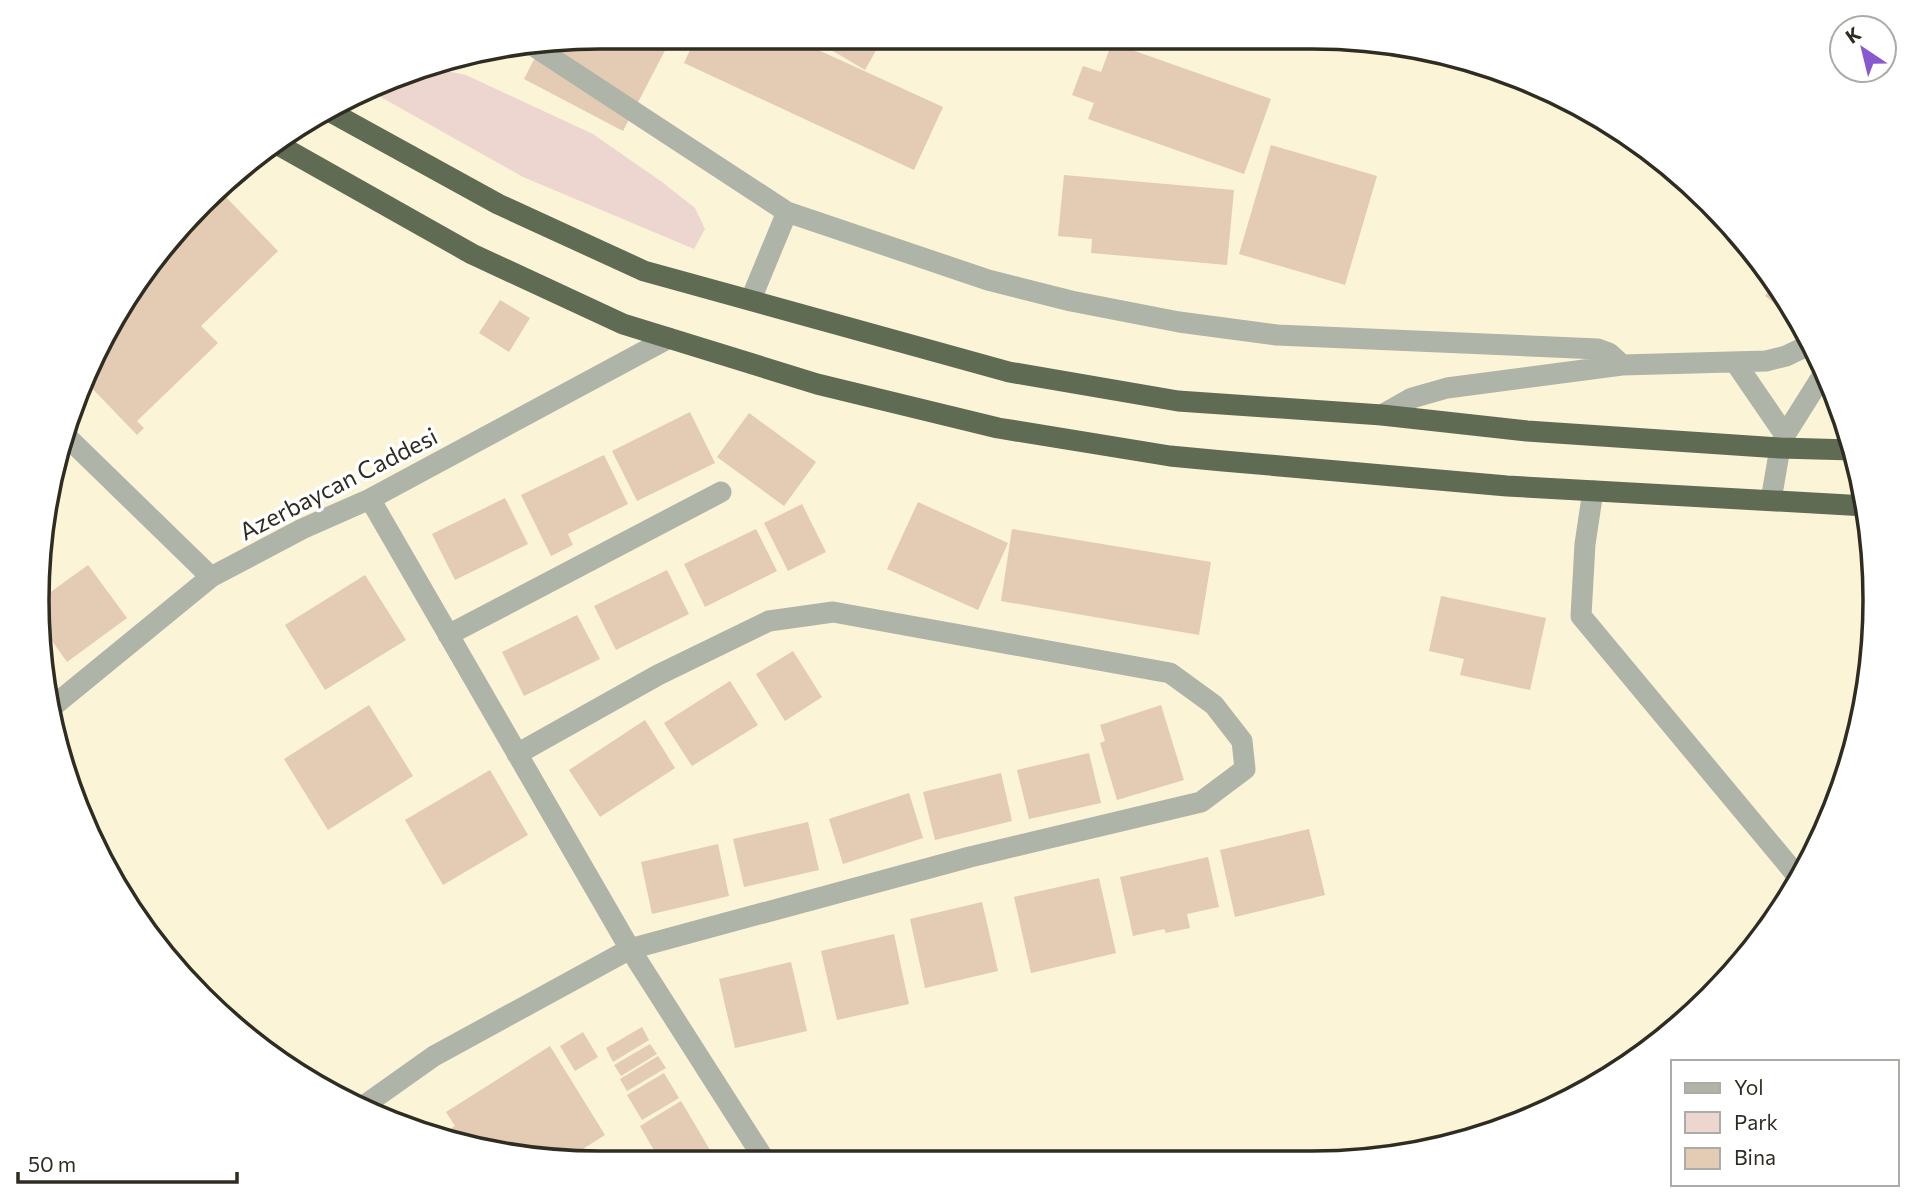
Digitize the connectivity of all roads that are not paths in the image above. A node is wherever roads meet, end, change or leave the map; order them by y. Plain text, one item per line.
1 (543, 52) edge
2 (338, 116) edge
3 (285, 149) edge
4 (787, 212) junction
5 (751, 299) junction
6 (669, 338) junction
7 (1802, 348) edge
8 (1735, 362) junction
9 (1622, 365) junction
10 (1818, 383) edge
11 (1382, 415) junction
12 (1782, 441) junction
13 (72, 442) edge
14 (1842, 449) edge
15 (1593, 491) junction
16 (721, 492) dead end
17 (370, 499) junction
18 (1771, 500) junction
19 (1854, 505) edge
20 (211, 577) junction
21 (448, 635) junction
22 (59, 701) edge
23 (517, 754) junction
24 (1792, 870) edge
25 (630, 949) junction
26 (371, 1101) edge
27 (758, 1151) edge

1 - 4 street
2 - 5 highway
3 - 6 highway
4 - 5 street
4 - 9 street
5 - 11 highway
6 - 15 highway
6 - 17 street, Azerbaycan Caddesi
7 - 8 street
8 - 9 street
8 - 12 street
9 - 11 street
10 - 12 street
11 - 12 highway
12 - 14 highway
12 - 18 street
13 - 20 street
15 - 18 highway
15 - 24 street
16 - 21 street
17 - 20 street, Azerbaycan Caddesi
17 - 21 street
18 - 19 highway
20 - 22 street, Azerbaycan Caddesi
21 - 23 street
23 - 25 street
23 - 25 street
25 - 26 street
25 - 27 street

